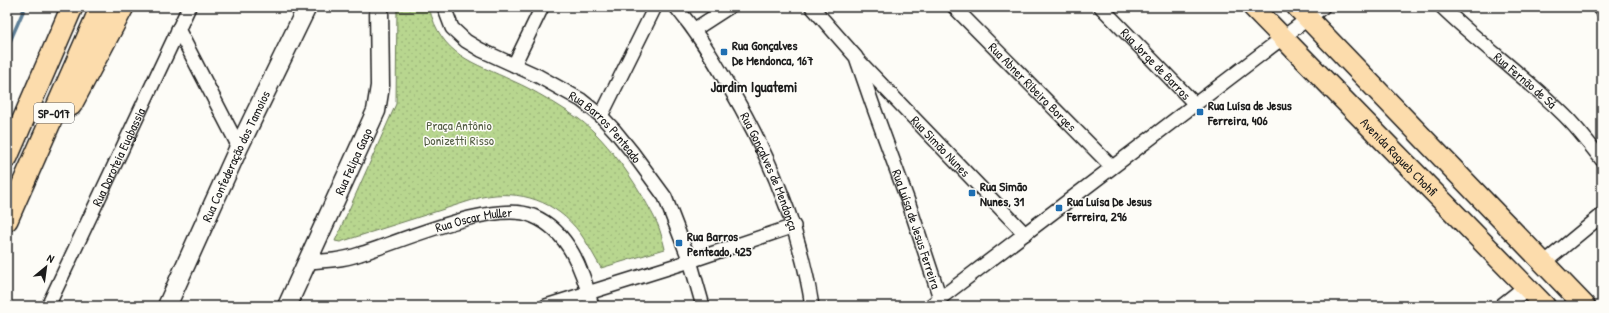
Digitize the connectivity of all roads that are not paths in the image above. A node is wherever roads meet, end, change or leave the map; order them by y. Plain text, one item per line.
1 (72, 7) edge
2 (101, 7) edge
3 (123, 7) edge
4 (188, 7) edge
5 (307, 7) edge
6 (379, 7) edge
7 (444, 7) edge
8 (542, 7) edge
9 (655, 7) edge
10 (676, 7) edge
11 (729, 7) edge
12 (812, 7) edge
13 (954, 7) edge
14 (1101, 7) edge
15 (1253, 7) edge
16 (1442, 7) edge
17 (1599, 7) edge
18 (1602, 10) edge
19 (1309, 11) edge
20 (178, 29) junction
21 (695, 29) junction
22 (1283, 38) junction
23 (856, 57) junction
24 (514, 65) junction
25 (1195, 104) junction
26 (601, 116) junction
27 (239, 147) junction
28 (7, 157) edge
29 (33, 160) junction
30 (1602, 160) edge
31 (1112, 167) junction
32 (1602, 215) edge
33 (7, 220) edge
34 (794, 226) junction
35 (1025, 234) junction
36 (690, 261) junction
37 (306, 262) junction
38 (1544, 263) junction
39 (1527, 287) junction
40 (588, 293) junction
41 (935, 302) edge
42 (48, 306) edge
43 (167, 306) edge
44 (287, 306) edge
45 (546, 306) edge
46 (592, 306) edge
47 (703, 306) edge
48 (812, 306) edge
49 (1503, 306) edge
50 (1545, 306) edge
51 (1571, 306) edge
52 (1585, 306) edge

1 - 28 highway, SP-017
2 - 29 highway, SP-017
3 - 29 highway
4 - 20 street, Rua Doroteia Eugbassia
5 - 27 main road, Rua Confederação dos Tamoios
6 - 37 main road, Rua Felipa Gago
7 - 24 street, Rua Barros Penteado
8 - 24 street
9 - 26 street
10 - 21 street, Rua Gonçalves de Mendonça
11 - 21 street
12 - 23 street, Rua Luísa de Jesus Ferreira
13 - 31 street, Rua Abner Ribeiro Borges
14 - 25 street, Rua Jorge de Barros
15 - 22 main road, Avenida Ragueb Chohfi
16 - 30 street, Rua Fernão de Sá
17 - 18 street
19 - 22 street, Rua Luísa de Jesus Ferreira
19 - 38 main road
20 - 27 street
20 - 42 street, Rua Doroteia Eugbassia
21 - 34 street, Rua Gonçalves de Mendonça
22 - 25 street, Rua Luísa de Jesus Ferreira
22 - 39 main road, Avenida Ragueb Chohfi
23 - 35 street, Rua Simão Nunes
23 - 41 street, Rua Luísa de Jesus Ferreira
24 - 26 street, Rua Barros Penteado
25 - 31 street, Rua Luísa de Jesus Ferreira
26 - 36 street, Rua Barros Penteado
27 - 43 main road, Rua Confederação dos Tamoios
29 - 33 highway, SP-017
31 - 35 street, Rua Luísa de Jesus Ferreira
32 - 38 street
34 - 36 street
34 - 48 street, Rua Gonçalves de Mendonça
35 - 41 street, Rua Luísa de Jesus Ferreira
36 - 40 street
36 - 47 street, Rua Barros Penteado
37 - 40 street, Rua Oscar Muller
37 - 44 main road, Rua Felipa Gago
38 - 52 main road
39 - 49 street
39 - 50 main road, Avenida Ragueb Chohfi
39 - 51 main road
40 - 45 street
40 - 46 street, Rua Oscar Muller

